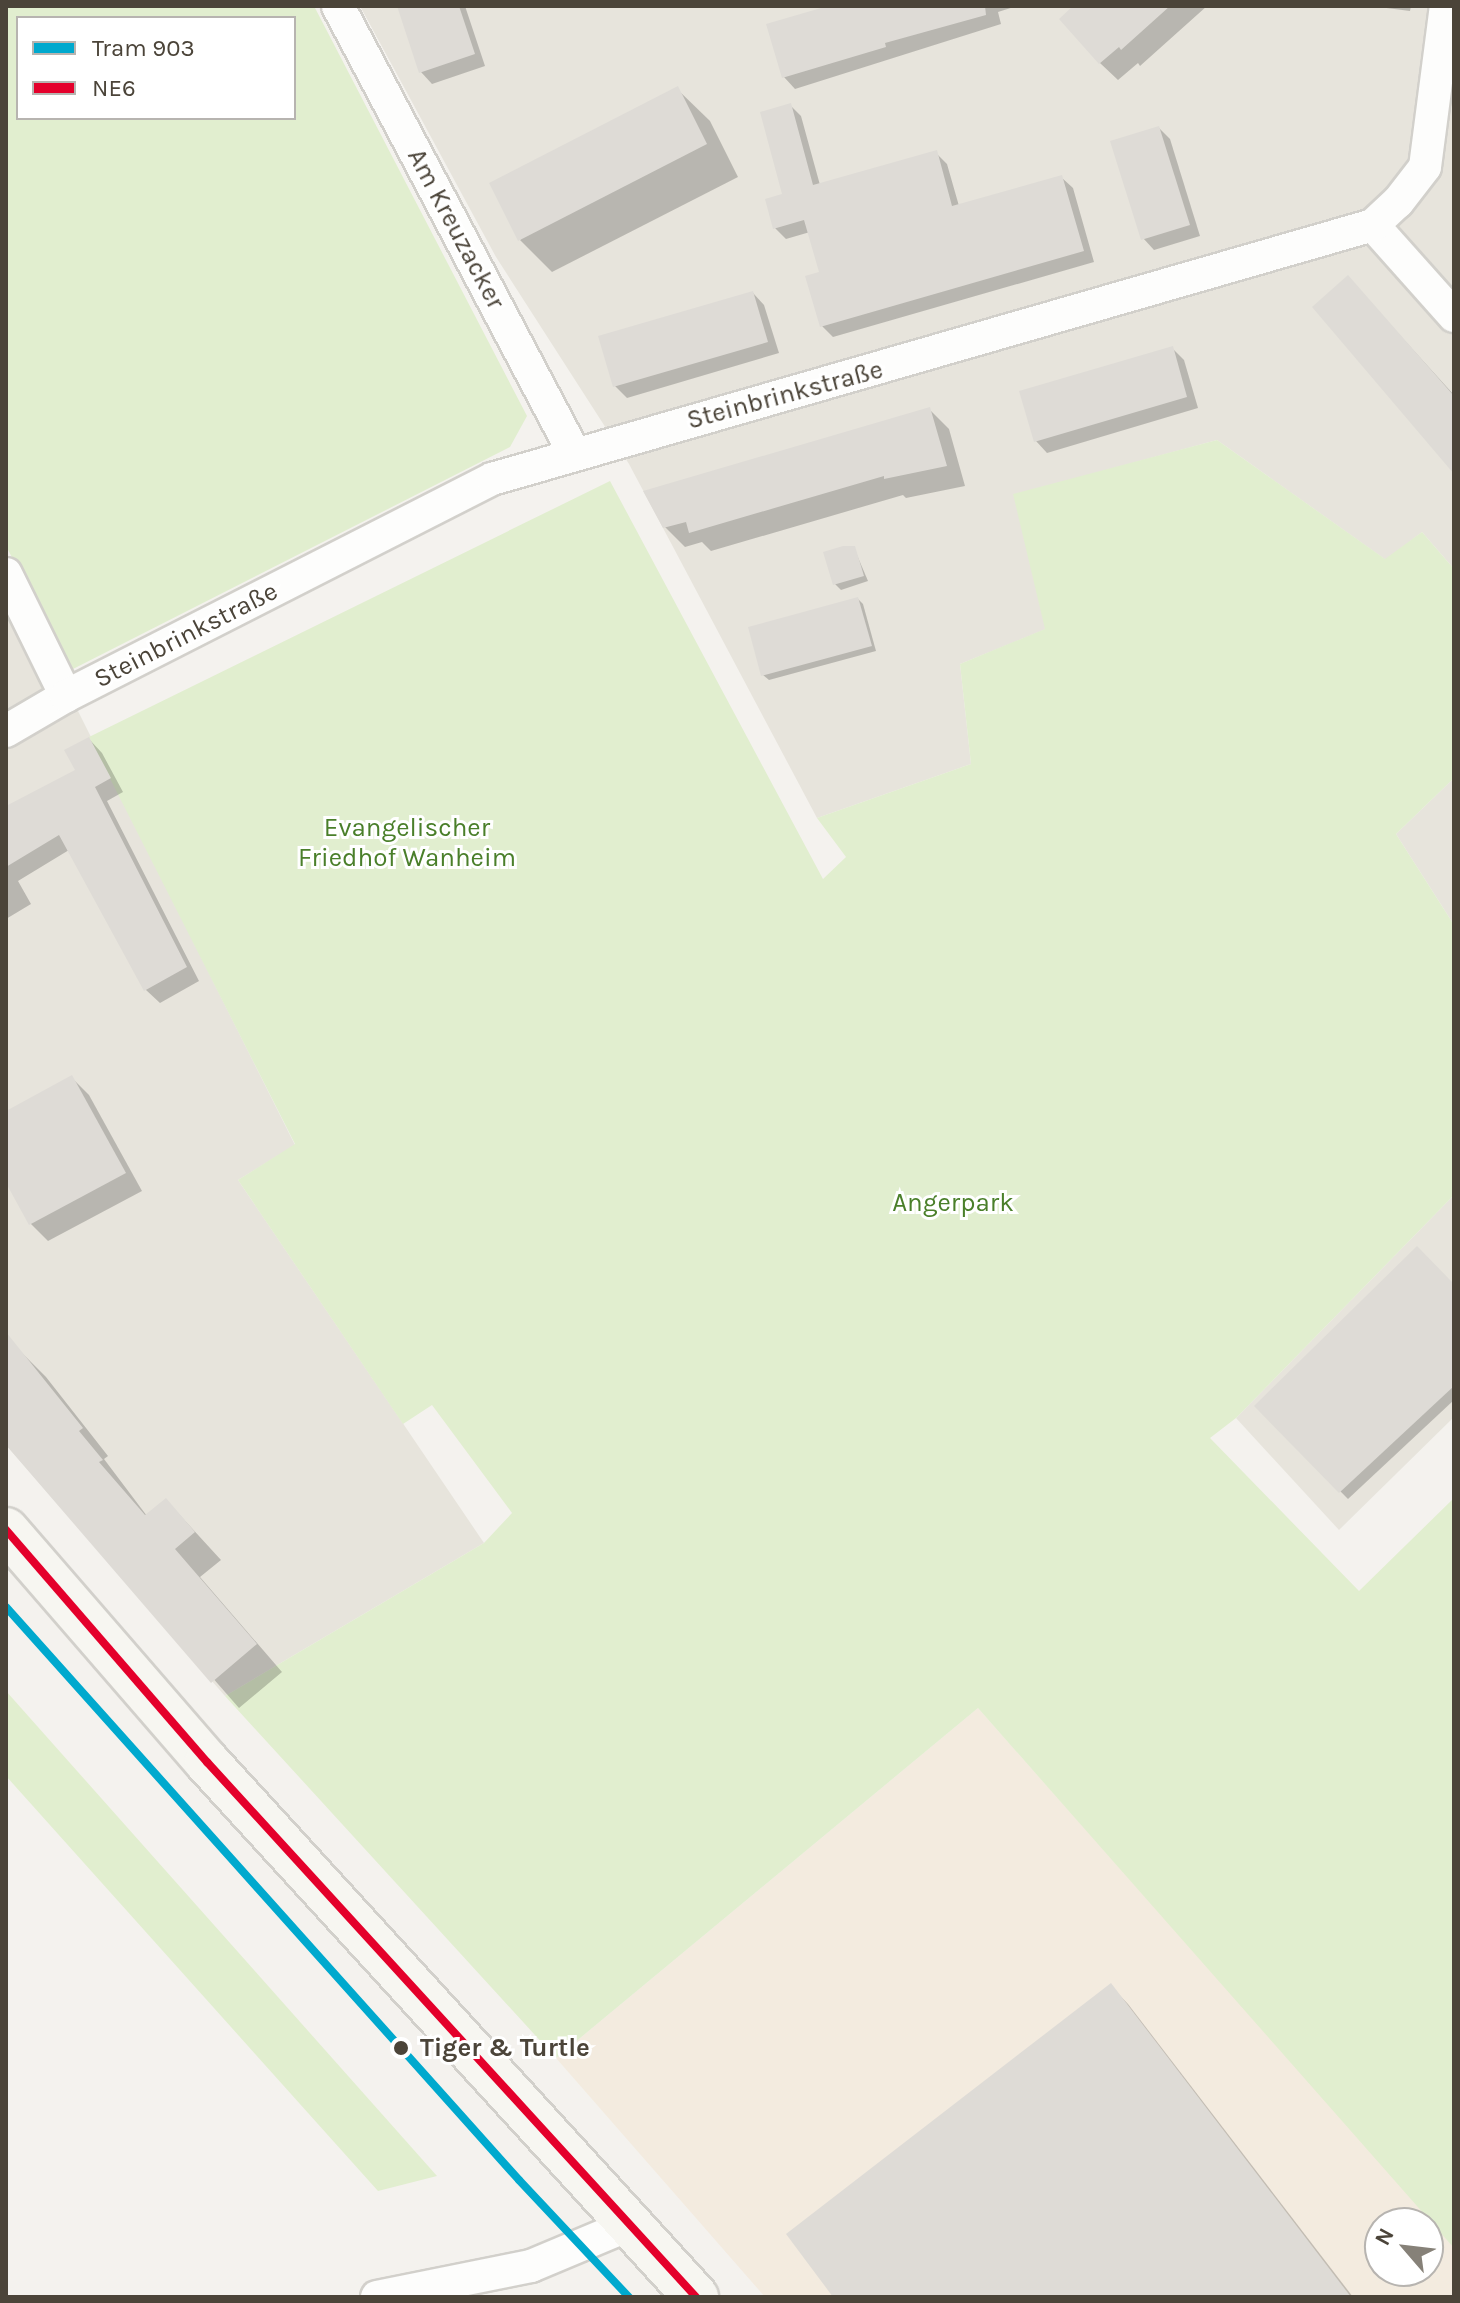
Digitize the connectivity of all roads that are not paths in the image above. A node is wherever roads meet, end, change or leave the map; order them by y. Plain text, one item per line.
1 (338, 6) edge
2 (1446, 6) edge
3 (1373, 225) junction
4 (1454, 316) edge
5 (574, 453) junction
6 (6, 574) edge
7 (66, 696) junction
8 (6, 731) edge
9 (6, 1530) edge
10 (631, 2224) junction
11 (377, 2297) edge
12 (696, 2297) edge

1 - 5 street, Am Kreuzacker
2 - 3 street, Steinbrinkstraße
3 - 4 street
3 - 5 street, Steinbrinkstraße
5 - 7 street, Steinbrinkstraße
6 - 7 street
7 - 8 street, Steinbrinkstraße
9 - 10 street
10 - 11 street
10 - 12 street

